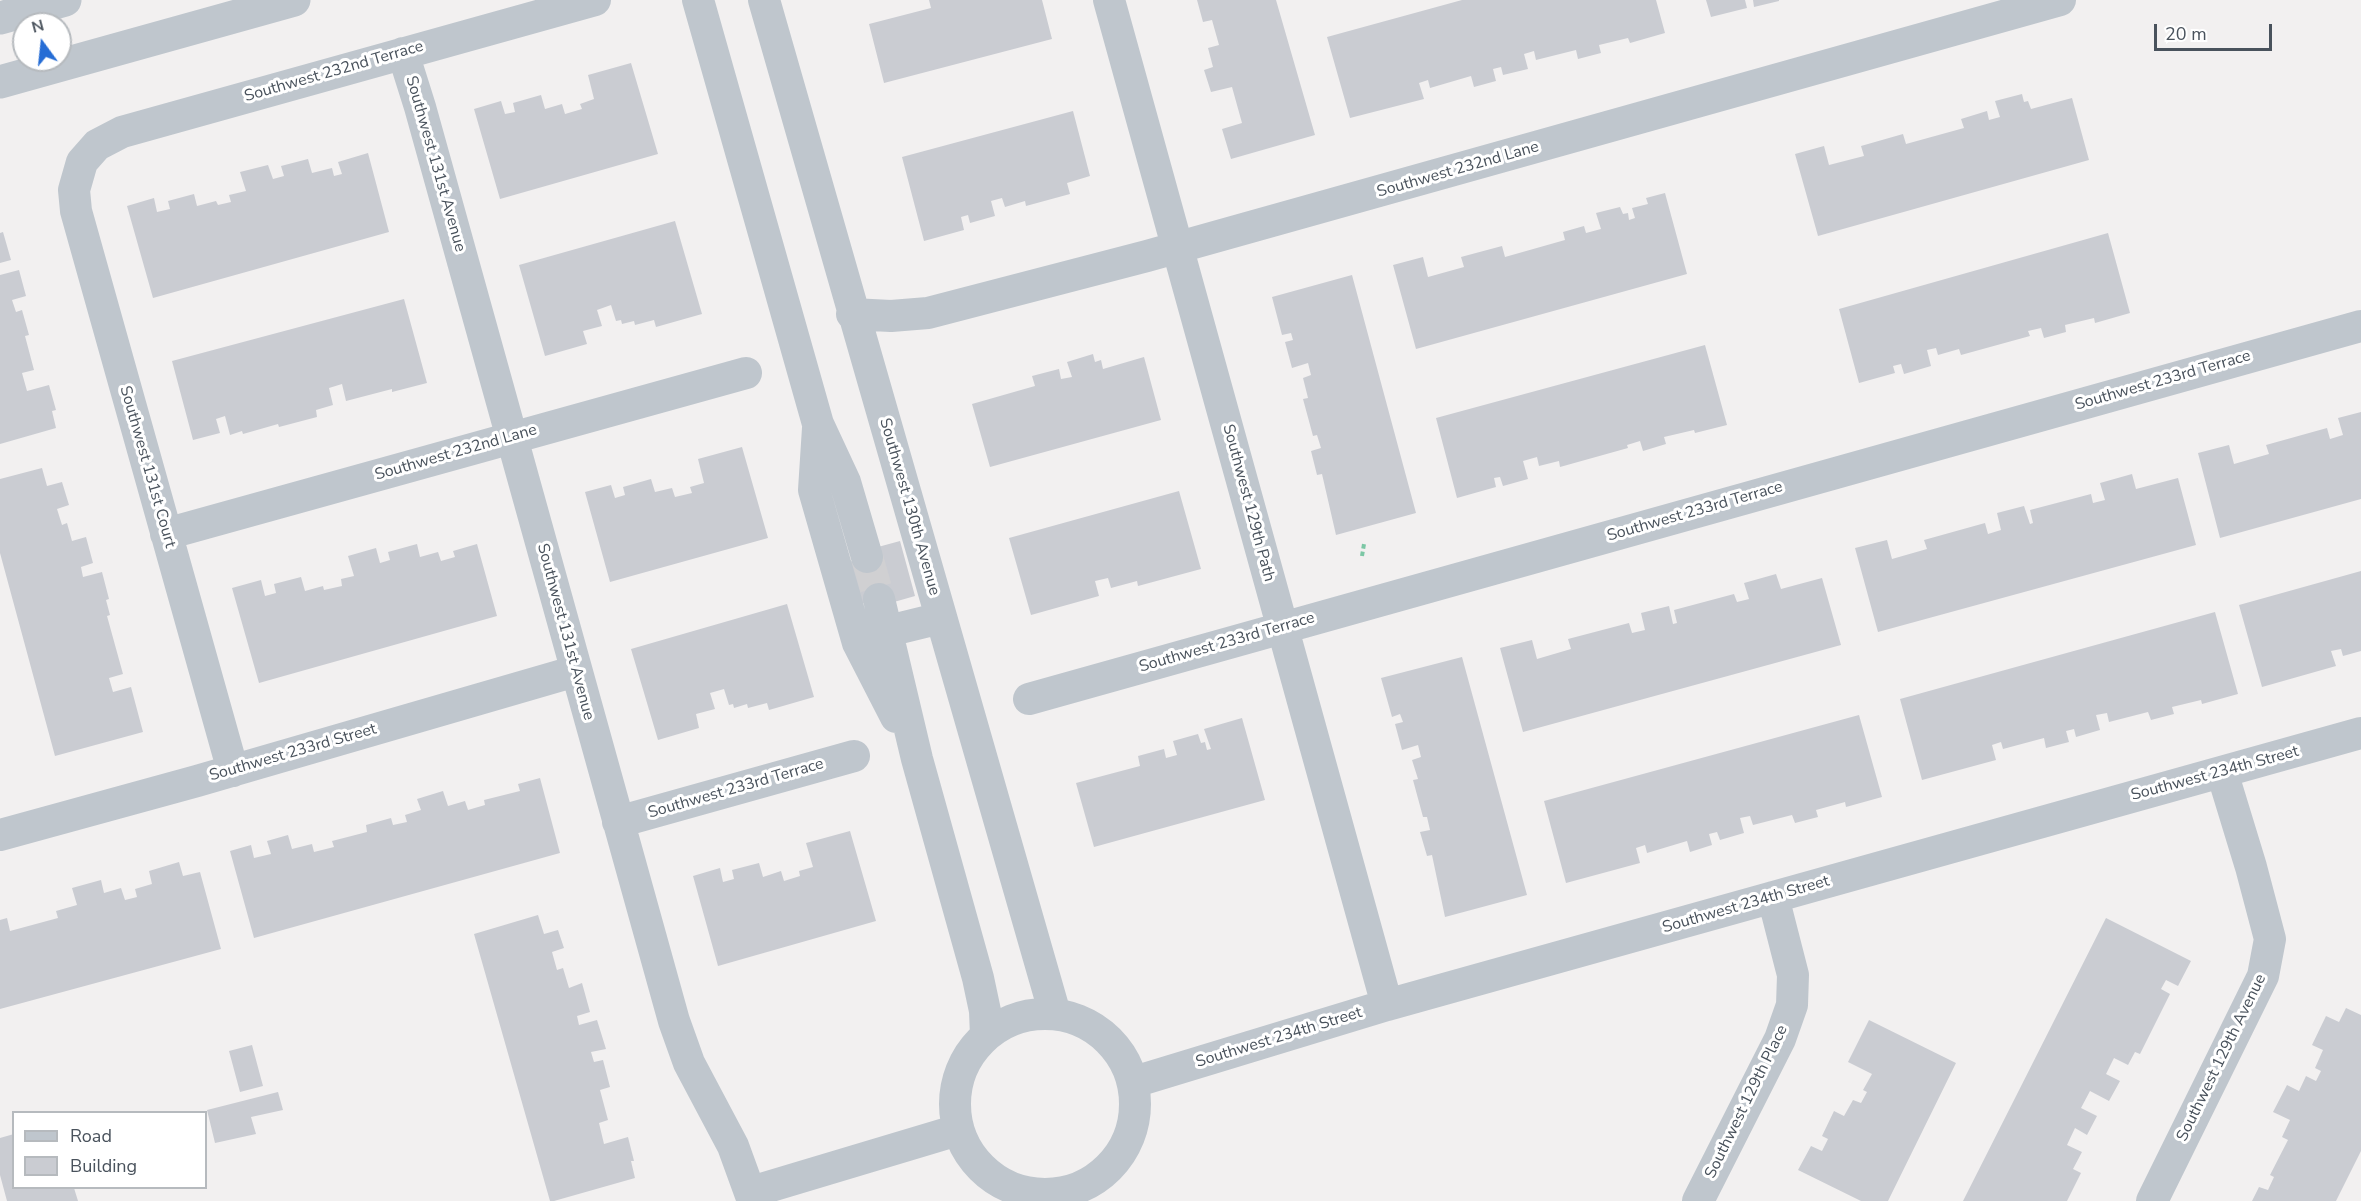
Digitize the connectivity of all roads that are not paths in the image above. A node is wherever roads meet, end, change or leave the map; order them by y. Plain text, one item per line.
1 (65, 0) edge
2 (294, 0) edge
3 (595, 0) edge
4 (698, 0) edge
5 (764, 0) edge
6 (1109, 0) edge
7 (2060, 0) edge
8 (0, 18) edge
9 (403, 53) junction
10 (0, 82) edge
11 (82, 162) joint
12 (1178, 248) junction
13 (852, 314) junction
14 (2361, 326) edge
15 (746, 373) dead end
16 (818, 424) junction
17 (511, 438) junction
18 (166, 534) junction
19 (867, 557) tunnel mouth
20 (879, 599) tunnel mouth
21 (941, 618) junction
22 (1282, 628) junction
23 (888, 631) junction
24 (576, 672) junction
25 (1029, 699) dead end
26 (2361, 734) edge
27 (854, 756) dead end
28 (917, 759) junction
29 (233, 771) junction
30 (2222, 772) junction
31 (618, 822) junction
32 (3, 828) edge
33 (1773, 897) junction
34 (1388, 1005) junction
35 (1055, 1014) junction
36 (986, 1036) junction
37 (1134, 1082) junction
38 (958, 1130) junction
39 (752, 1197) edge
40 (1698, 1201) edge
41 (2152, 1201) edge

1 - 8 street
2 - 10 street
3 - 9 street, Southwest 232nd Terrace
4 - 16 street
5 - 13 street, Southwest 130th Avenue
6 - 12 street, Southwest 129th Path
7 - 12 street, Southwest 232nd Lane
9 - 11 street, Southwest 232nd Terrace
9 - 17 street, Southwest 131st Avenue
11 - 18 street, Southwest 131st Court
12 - 13 street, Southwest 232nd Lane
12 - 22 street, Southwest 129th Path
13 - 21 street, Southwest 130th Avenue
14 - 22 street, Southwest 233rd Terrace
15 - 17 street, Southwest 232nd Lane
16 - 19 street
16 - 28 street
17 - 18 street, Southwest 232nd Lane
17 - 24 street, Southwest 131st Avenue
18 - 29 street, Southwest 131st Court
20 - 23 street
21 - 23 street
21 - 35 street, Southwest 130th Avenue
22 - 25 street, Southwest 233rd Terrace
22 - 34 street, Southwest 129th Path
23 - 28 street
24 - 29 street, Southwest 233rd Street
24 - 31 street, Southwest 131st Avenue
26 - 30 street, Southwest 234th Street
27 - 31 street, Southwest 233rd Terrace
28 - 36 street
29 - 32 street, Southwest 233rd Street
30 - 33 street, Southwest 234th Street
30 - 41 street, Southwest 129th Avenue
31 - 39 street, Southwest 131st Avenue
33 - 34 street, Southwest 234th Street
33 - 40 street, Southwest 129th Place
34 - 37 street, Southwest 234th Street
35 - 36 street
35 - 37 street
36 - 38 street
37 - 38 street
38 - 39 street

